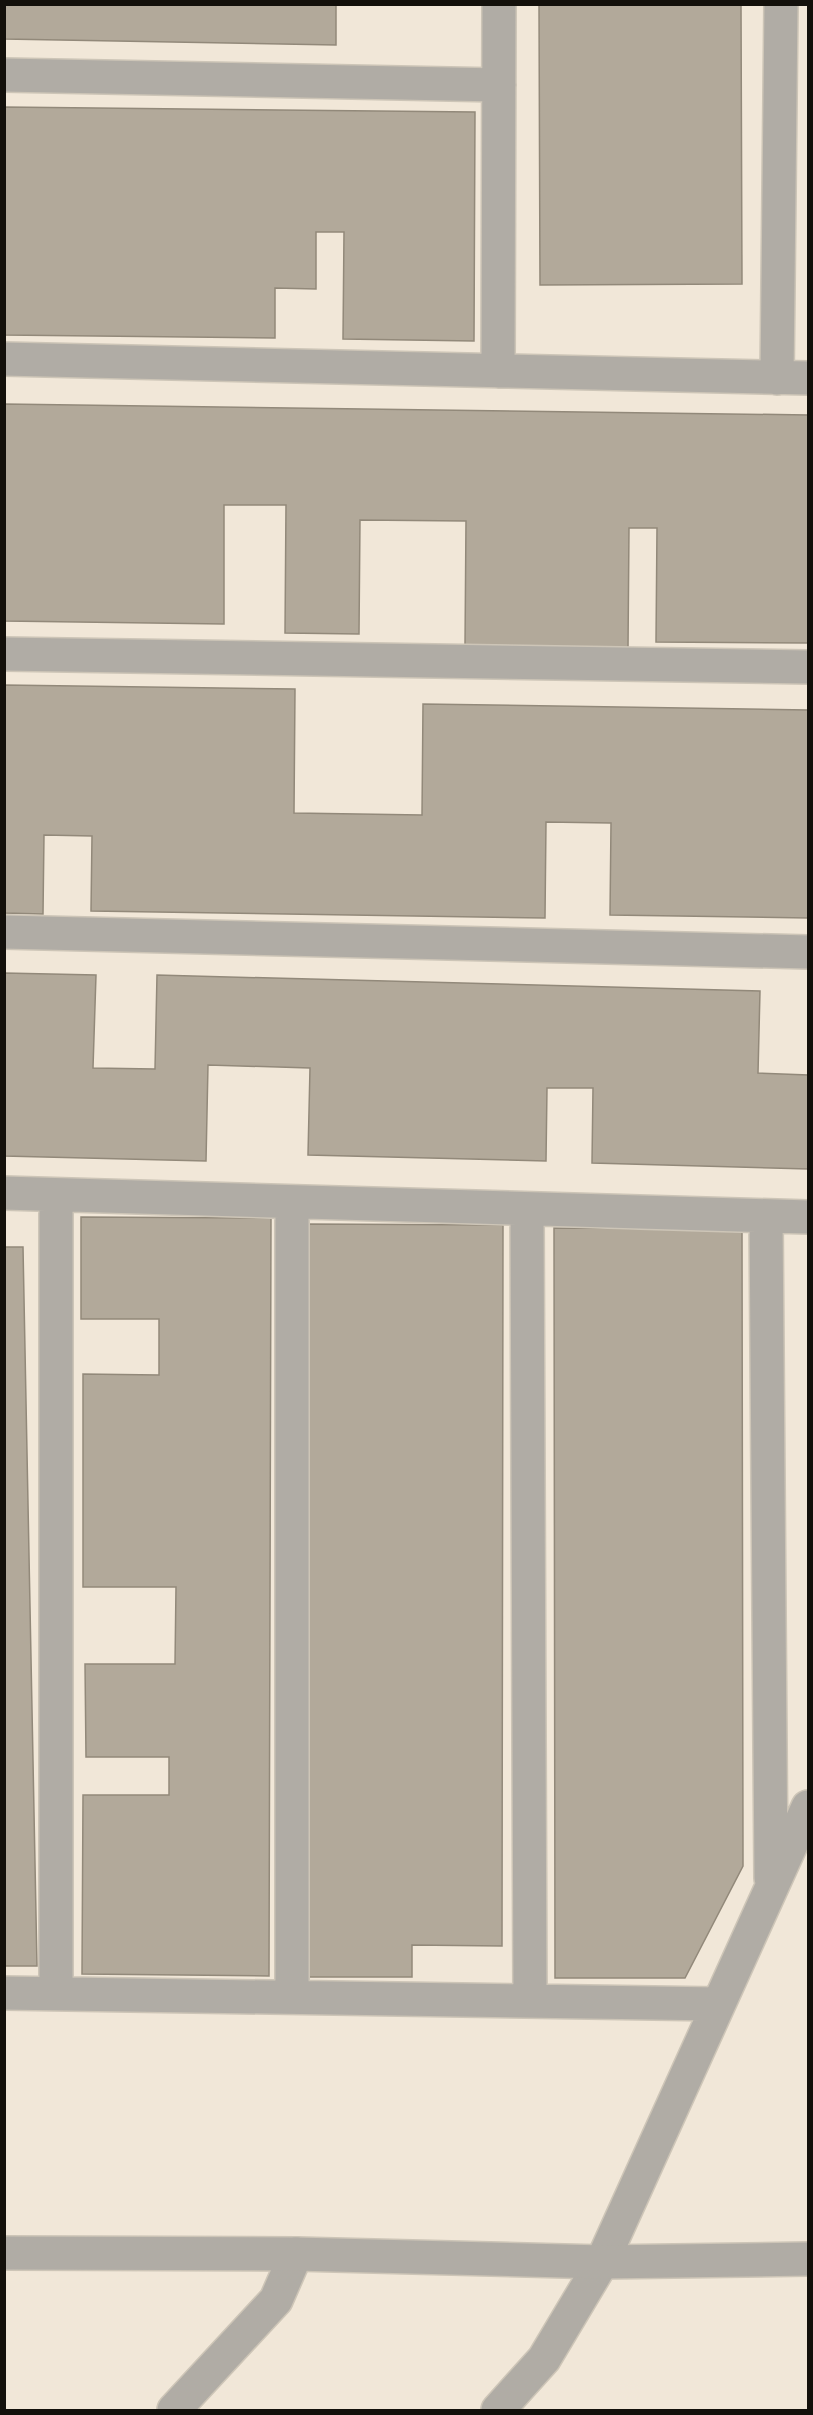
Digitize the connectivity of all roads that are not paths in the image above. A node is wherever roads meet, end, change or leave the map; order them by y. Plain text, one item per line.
1 (499, 4) edge
2 (781, 4) edge
3 (4, 75) edge
4 (499, 85) junction
5 (4, 359) edge
6 (498, 371) junction
7 (793, 378) edge
8 (4, 654) edge
9 (808, 667) edge
10 (4, 932) edge
11 (808, 952) edge
12 (4, 1193) edge
13 (57, 1195) junction
14 (292, 1202) junction
15 (527, 1210) junction
16 (766, 1217) junction
17 (808, 1217) edge
18 (808, 1807) edge
19 (771, 1888) junction
20 (4, 1993) edge
21 (56, 1994) junction
22 (292, 1997) junction
23 (530, 2001) junction
24 (718, 2004) junction
25 (4, 2253) edge
26 (296, 2254) junction
27 (808, 2259) edge
28 (602, 2262) junction
29 (174, 2410) edge
30 (498, 2410) edge

1 - 4 street
2 - 7 street
3 - 4 street
4 - 6 street
5 - 6 street
6 - 7 street
8 - 9 street
10 - 11 street
12 - 13 street
13 - 14 street
13 - 21 street
14 - 15 street
14 - 22 street
15 - 16 street
15 - 23 street
16 - 17 street
16 - 19 street
18 - 19 street
19 - 24 street
20 - 21 street
21 - 22 street
22 - 23 street
23 - 24 street
24 - 28 street
25 - 26 street
26 - 28 street
26 - 29 street
27 - 28 street
28 - 30 street

